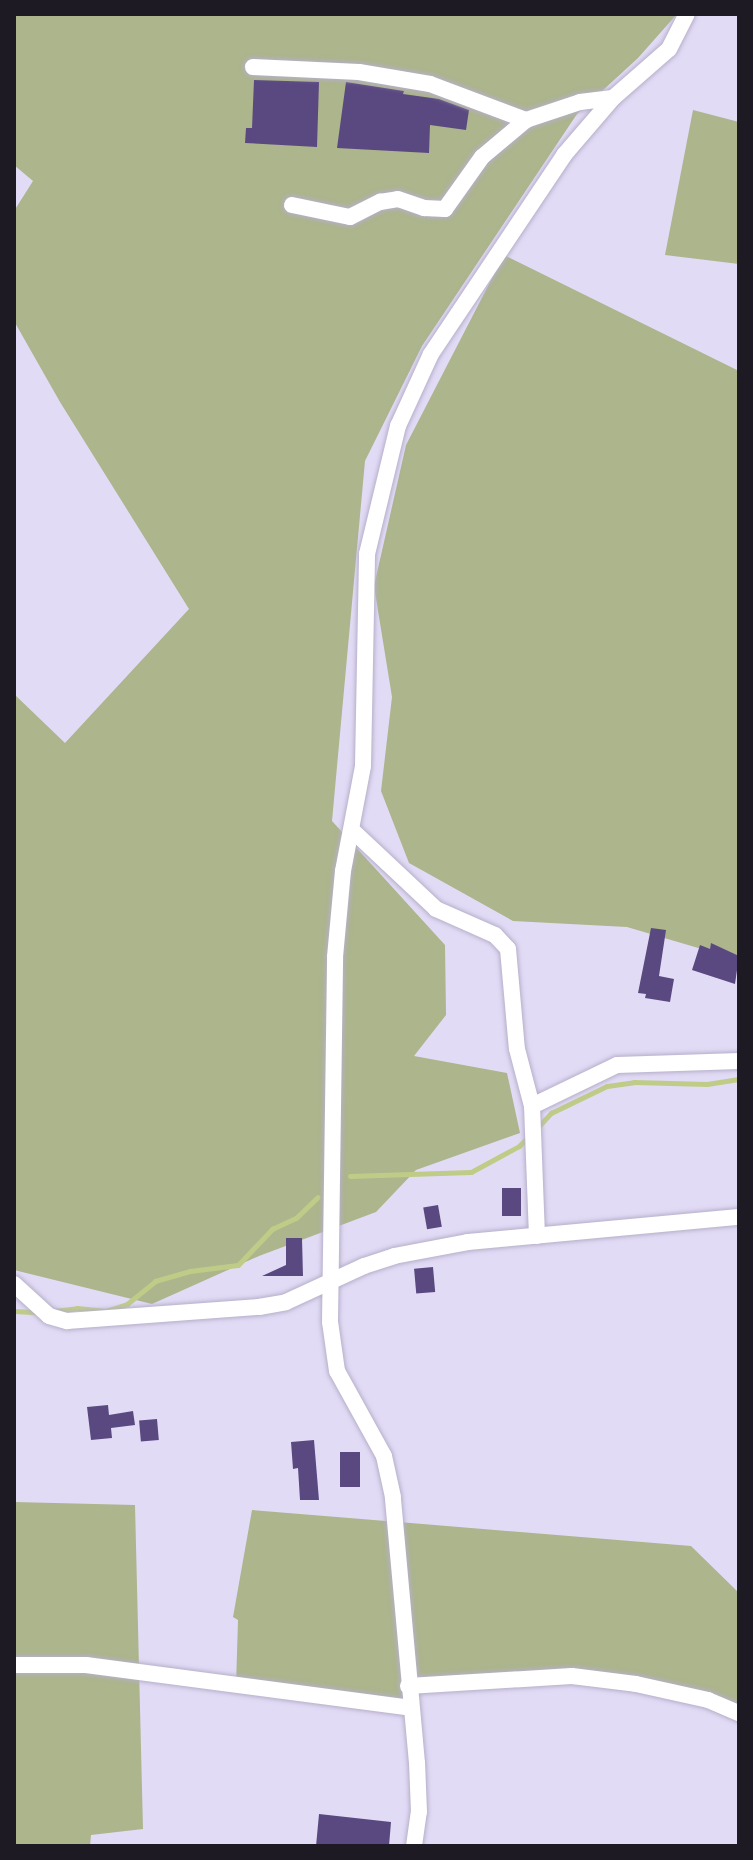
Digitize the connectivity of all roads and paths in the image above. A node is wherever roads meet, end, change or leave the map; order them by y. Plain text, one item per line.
1 (687, 14) edge
2 (253, 67) dead end
3 (613, 98) junction
4 (526, 120) junction
5 (292, 205) dead end
6 (352, 830) junction
7 (739, 1061) edge
8 (532, 1106) junction
9 (739, 1217) edge
10 (537, 1236) junction
11 (330, 1283) junction
12 (14, 1284) edge
13 (14, 1665) edge
14 (408, 1686) junction
15 (411, 1708) junction
16 (739, 1713) edge
17 (414, 1846) edge

1 - 3 street
2 - 4 street
3 - 4 street
3 - 6 street
4 - 5 street
6 - 8 street
6 - 11 street
7 - 8 street
8 - 10 street
9 - 10 street
10 - 11 street
11 - 12 street
11 - 14 street
13 - 15 street
14 - 15 street
14 - 16 street
15 - 17 street

